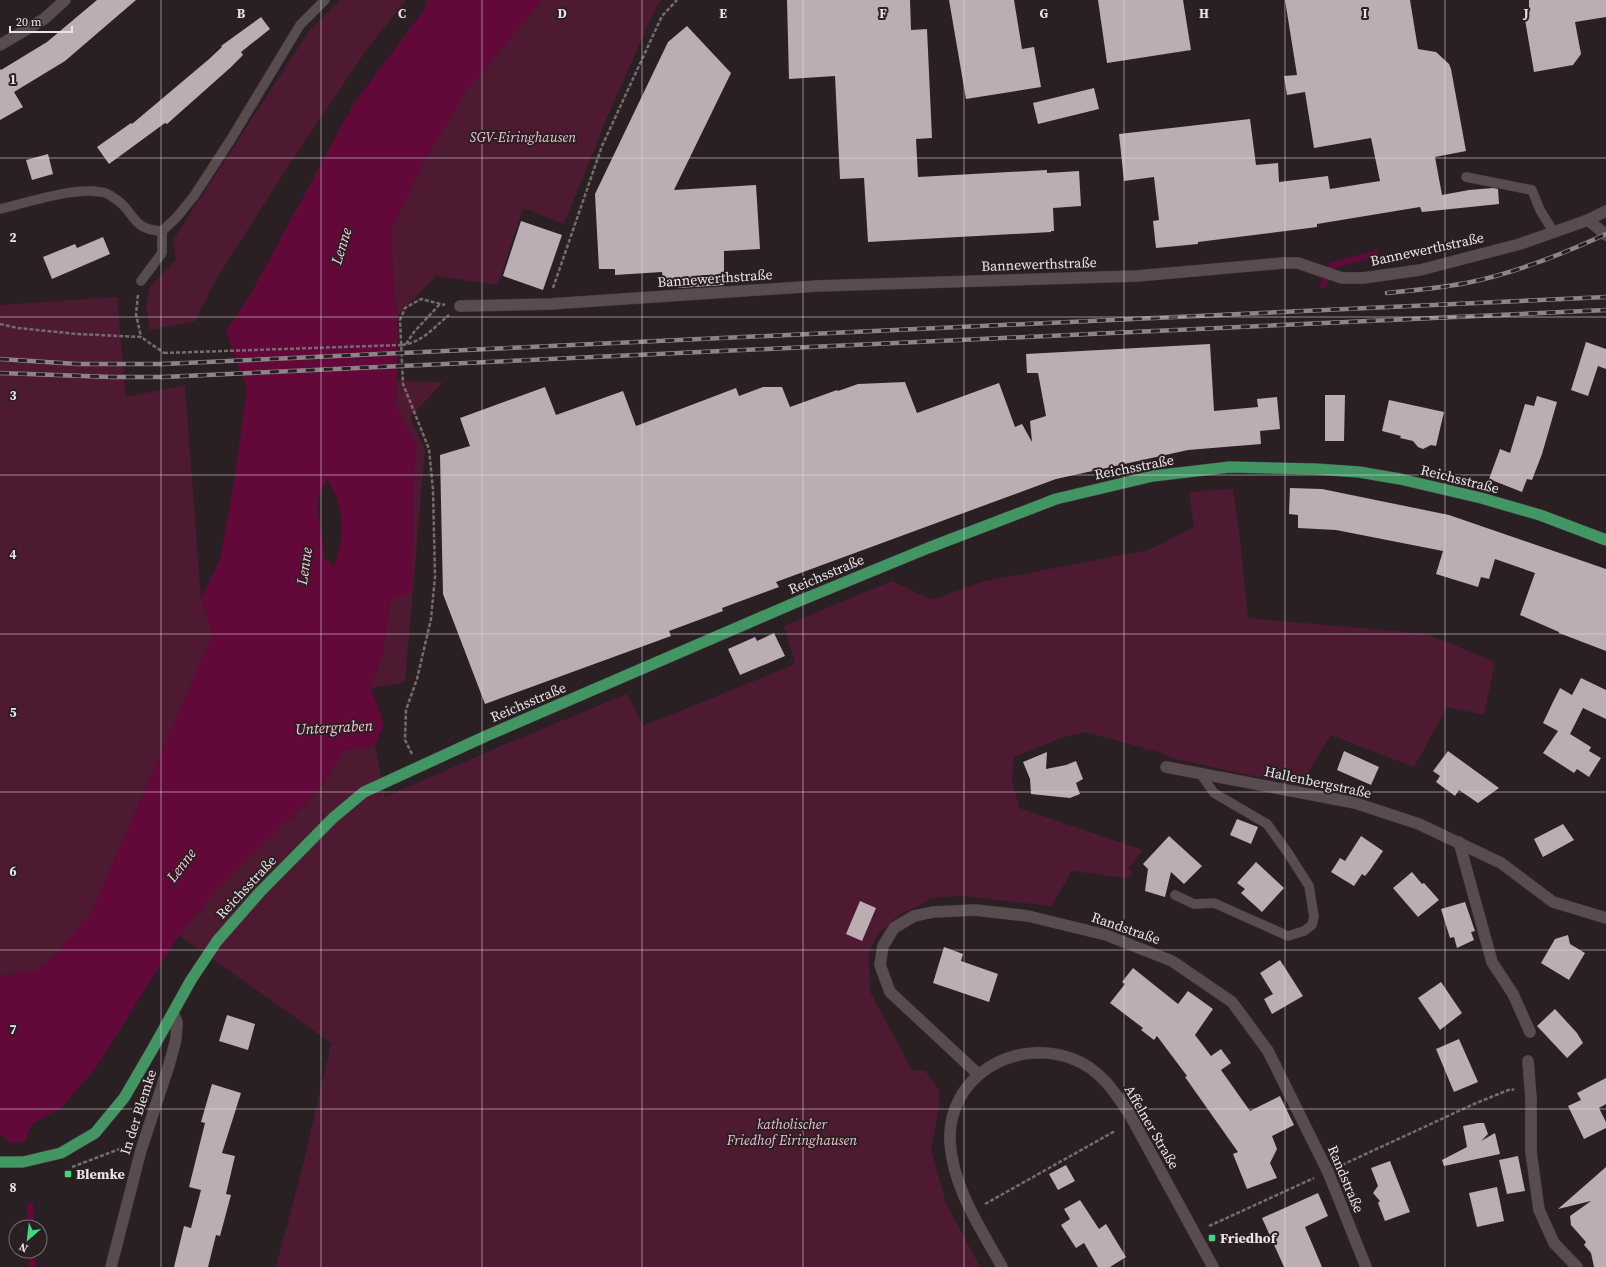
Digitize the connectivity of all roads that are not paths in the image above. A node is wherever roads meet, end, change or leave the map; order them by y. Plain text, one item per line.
1 (65, 0) edge
2 (325, 0) edge
3 (0, 45) edge
4 (1466, 177) dead end
5 (0, 209) edge
6 (1606, 211) edge
7 (1588, 220) junction
8 (162, 231) junction
9 (1552, 232) junction
10 (1606, 235) edge
11 (141, 281) dead end
12 (460, 306) road end
13 (1606, 540) edge
14 (1166, 767) dead end
15 (1200, 773) junction
16 (1459, 842) junction
17 (1175, 895) dead end
18 (1606, 918) edge
19 (173, 1013) junction
20 (1530, 1032) dead end
21 (1528, 1061) dead end
22 (978, 1074) junction
23 (0, 1162) edge
24 (111, 1267) edge
25 (1002, 1267) edge
26 (1213, 1267) edge
27 (1366, 1267) edge
28 (1577, 1267) edge

1 - 3 street
2 - 8 lane
4 - 9 lane
5 - 8 lane
6 - 7 street, Bannewerthstraße
7 - 9 street, Bannewerthstraße
7 - 10 street
8 - 11 lane
9 - 12 street, Bannewerthstraße
13 - 19 main road, Reichsstraße
14 - 15 street, Hallenbergstraße
15 - 16 street, Hallenbergstraße
15 - 17 lane
16 - 18 street, Hallenbergstraße
16 - 20 street
19 - 23 main road, Reichsstraße
19 - 24 street, In der Blemke
21 - 28 street
22 - 25 street, Affelner Straße
22 - 26 street, Affelner Straße
22 - 27 street, Randstraße

